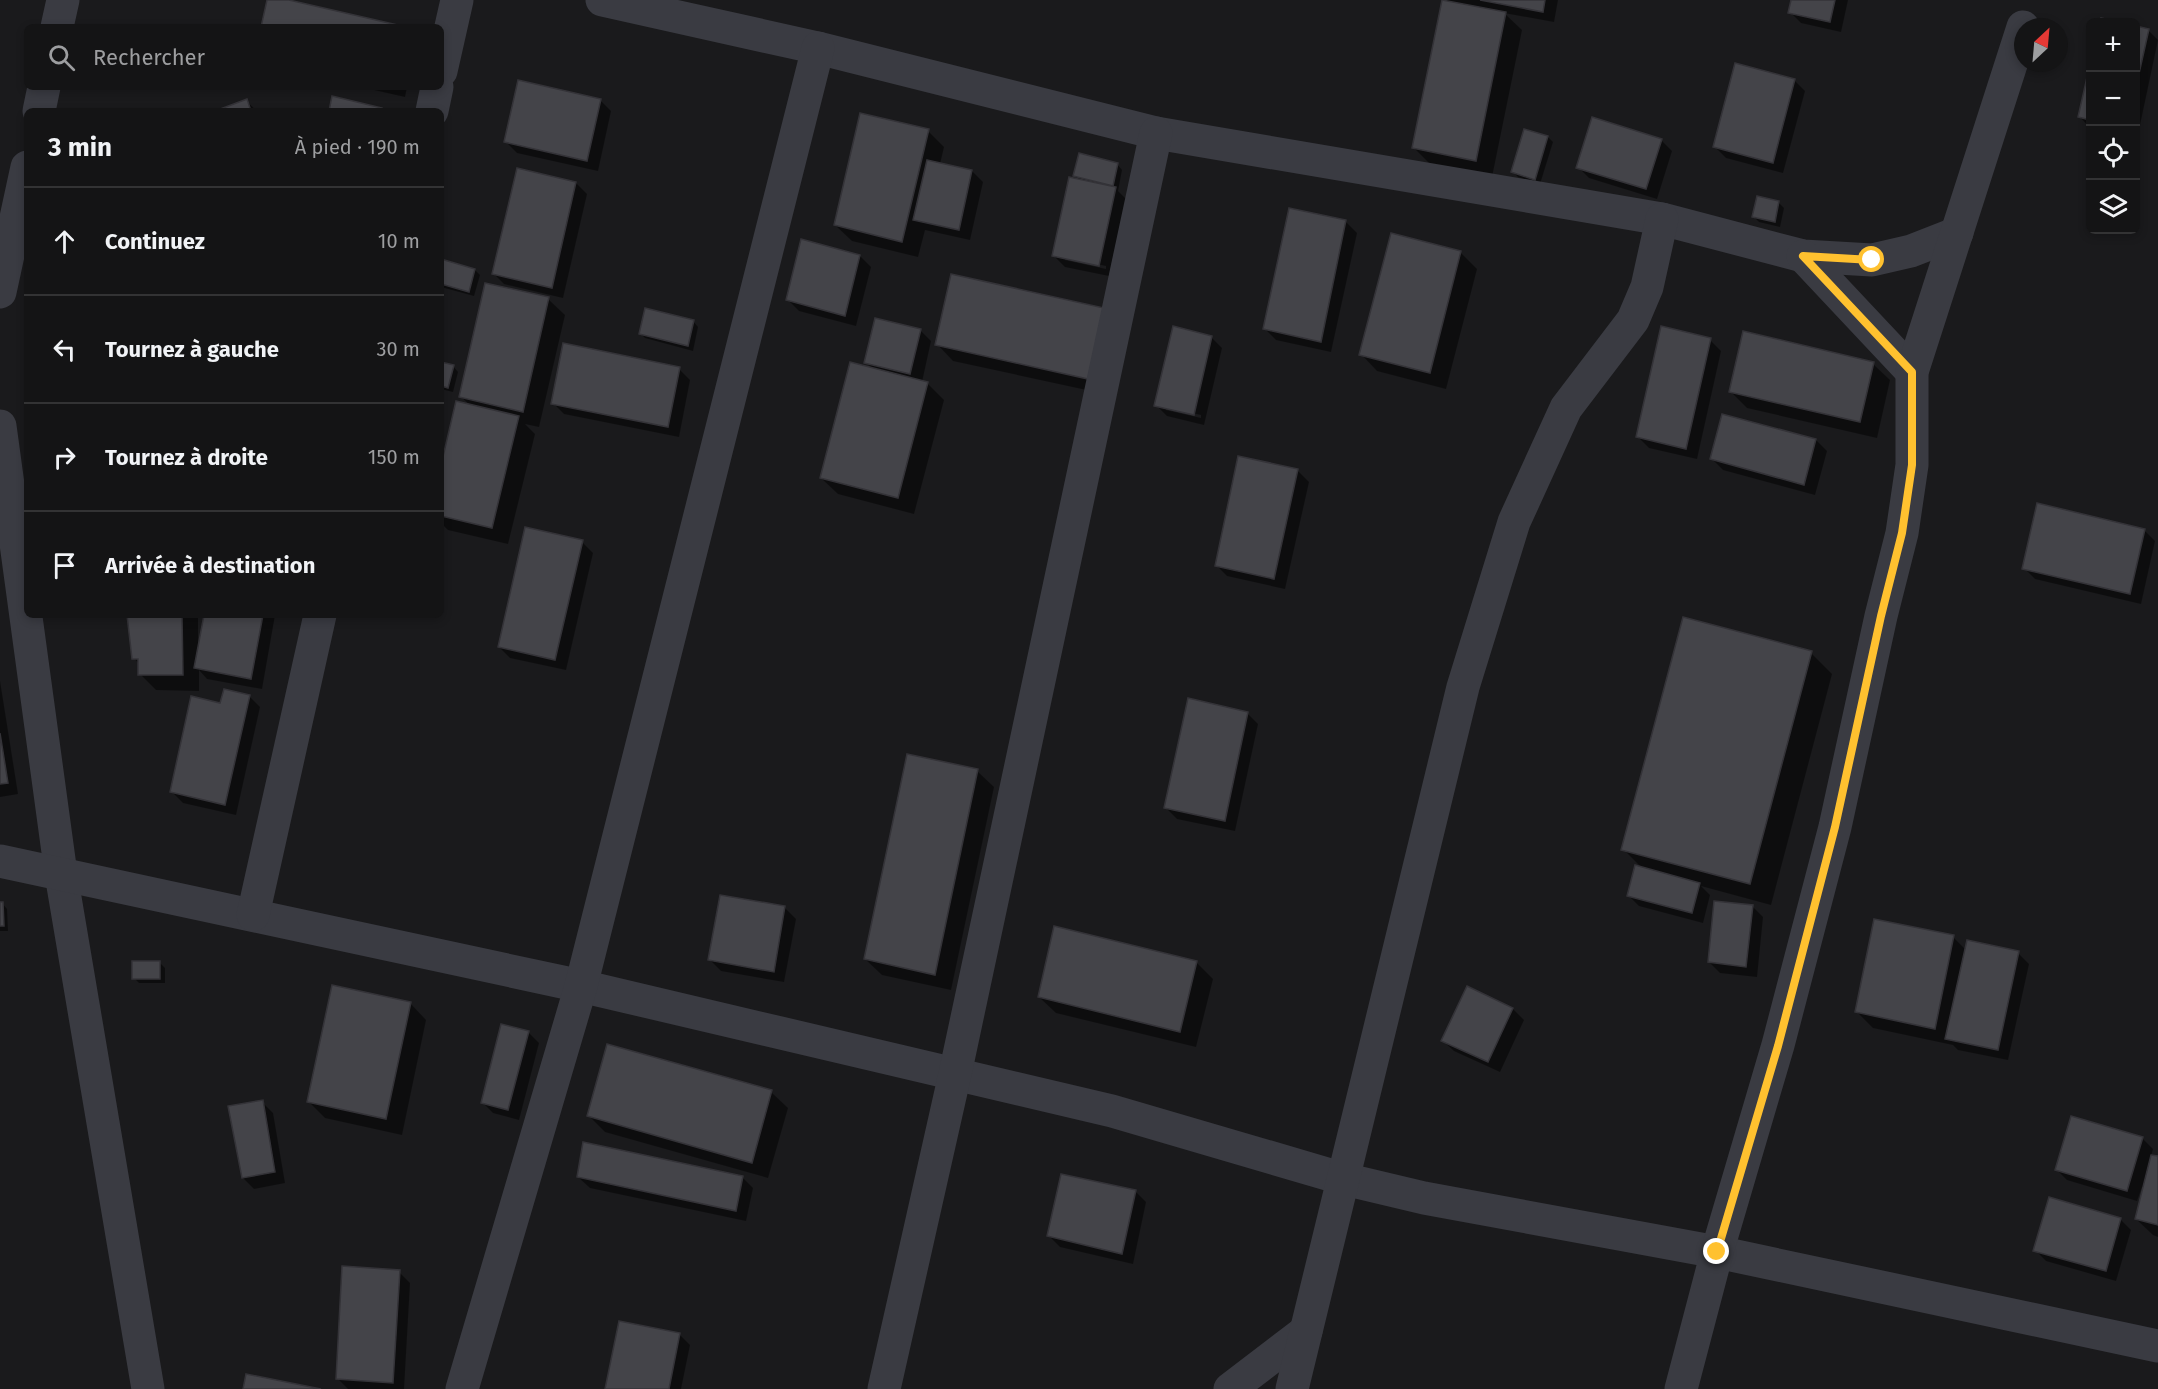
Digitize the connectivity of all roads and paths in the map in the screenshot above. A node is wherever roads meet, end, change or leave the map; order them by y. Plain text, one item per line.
1 (63, 0) edge
2 (457, 0) edge
3 (602, 0) edge
4 (2032, 0) edge
5 (2026, 18) edge
6 (58, 24) edge
7 (818, 48) junction
8 (2014, 55) edge
9 (444, 58) edge
10 (43, 90) edge
11 (436, 90) edge
12 (40, 108) edge
13 (433, 108) edge
14 (1156, 133) junction
15 (24, 181) edge
16 (1662, 219) junction
17 (1957, 233) junction
18 (1803, 256) junction
19 (0, 292) edge
20 (1912, 372) junction
21 (0, 426) edge
22 (24, 602) edge
23 (26, 618) edge
24 (319, 618) edge
25 (0, 861) edge
26 (61, 874) junction
27 (253, 915) junction
28 (581, 986) junction
29 (955, 1074) junction
30 (1344, 1179) junction
31 (1717, 1252) junction
32 (1306, 1331) junction
33 (2158, 1346) edge
34 (148, 1389) edge
35 (462, 1389) edge
36 (885, 1389) edge
37 (1230, 1389) edge
38 (1292, 1389) edge
39 (1681, 1389) edge

1 - 6 street
2 - 9 street
3 - 7 street
4 - 5 street
7 - 14 street
7 - 28 street
8 - 17 street
10 - 12 street
11 - 13 street
14 - 16 street
14 - 29 street
15 - 19 street
16 - 18 street
16 - 30 street
17 - 18 street
17 - 20 street
18 - 20 street
20 - 31 street
21 - 22 street
23 - 26 street
24 - 27 street
25 - 26 street
26 - 27 street
26 - 34 street
27 - 28 street
28 - 29 street
28 - 35 street
29 - 30 street
29 - 36 street
30 - 31 street
30 - 32 street
31 - 33 street
31 - 39 street
32 - 37 street
32 - 38 street

